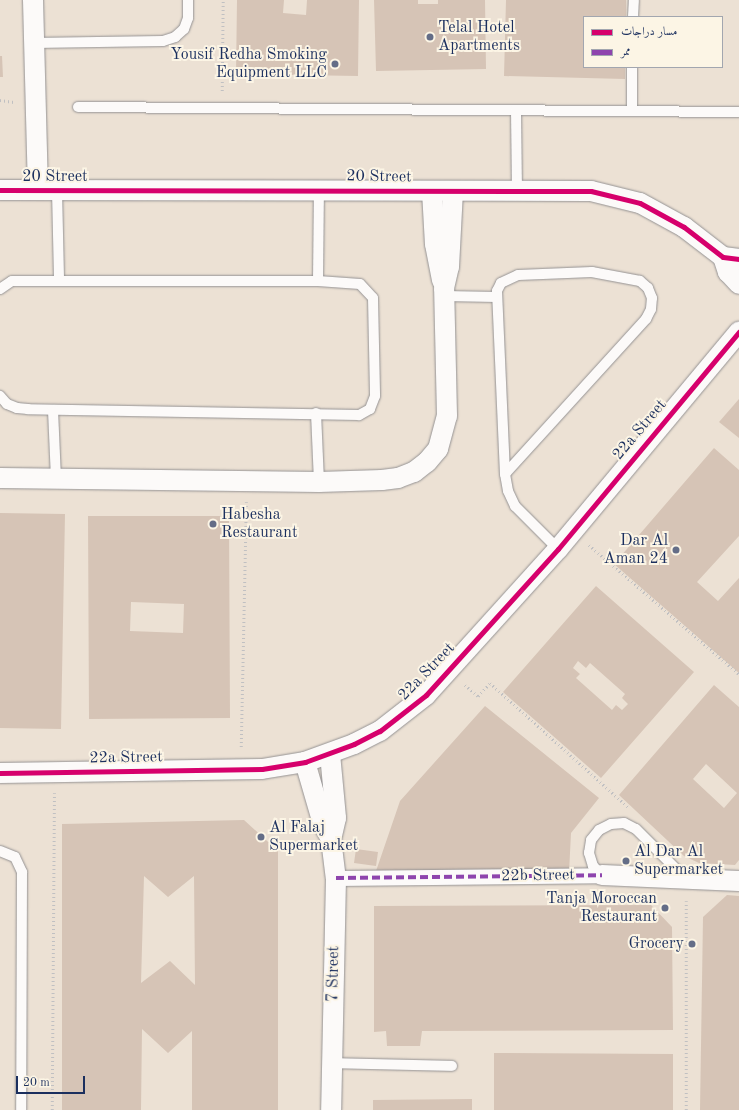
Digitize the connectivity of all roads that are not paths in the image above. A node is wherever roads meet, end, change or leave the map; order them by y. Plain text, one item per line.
1 (33, 0) edge
2 (188, 0) edge
3 (634, 0) edge
4 (633, 16) edge
5 (33, 43) junction
6 (632, 68) edge
7 (78, 107) dead end
8 (516, 110) junction
9 (632, 111) junction
10 (739, 112) edge
11 (319, 189) junction
12 (517, 189) junction
13 (0, 190) edge
14 (47, 190) junction
15 (432, 191) junction
16 (453, 191) junction
17 (731, 258) edge
18 (59, 280) junction
19 (318, 281) junction
20 (739, 284) edge
21 (0, 289) edge
22 (444, 292) junction
23 (496, 297) junction
24 (739, 332) edge
25 (0, 396) edge
26 (53, 410) junction
27 (316, 413) junction
28 (505, 474) junction
29 (0, 478) edge
30 (56, 479) junction
31 (319, 482) junction
32 (558, 549) junction
33 (330, 754) junction
34 (305, 762) junction
35 (0, 773) edge
36 (331, 839) junction
37 (0, 850) edge
38 (602, 875) junction
39 (336, 878) junction
40 (686, 880) junction
41 (739, 881) edge
42 (332, 1063) junction
43 (452, 1066) dead end
44 (21, 1110) edge
45 (331, 1110) edge

1 - 5 street
2 - 5 lane
3 - 4 lane
5 - 14 street
6 - 9 lane
7 - 8 lane
8 - 9 lane
8 - 12 lane
9 - 10 lane
11 - 14 street, 20 Street
11 - 15 street, 20 Street
11 - 19 lane
12 - 16 street, 20 Street
12 - 17 street, 20 Street
13 - 14 street, 20 Street
14 - 18 lane
15 - 16 street, 20 Street
15 - 22 street
16 - 22 street
17 - 20 street, 20 Street
18 - 19 lane
18 - 21 lane
19 - 27 lane
22 - 23 lane
22 - 31 street
23 - 28 lane
23 - 28 lane
24 - 32 street, 22a Street
25 - 26 lane
26 - 27 lane
26 - 30 lane
27 - 31 lane
28 - 32 lane
29 - 30 street
30 - 31 street
32 - 33 street, 22a Street
33 - 34 street, 22a Street
33 - 36 street, 7 Street
34 - 35 street, 22a Street
34 - 36 street, 7 Street
36 - 39 street, 7 Street
37 - 44 lane
38 - 39 street, 22b Street
38 - 40 street, 22b Street
38 - 40 lane
39 - 42 street, 7 Street
40 - 41 street, 22b Street
42 - 43 lane
42 - 45 street, 7 Street

